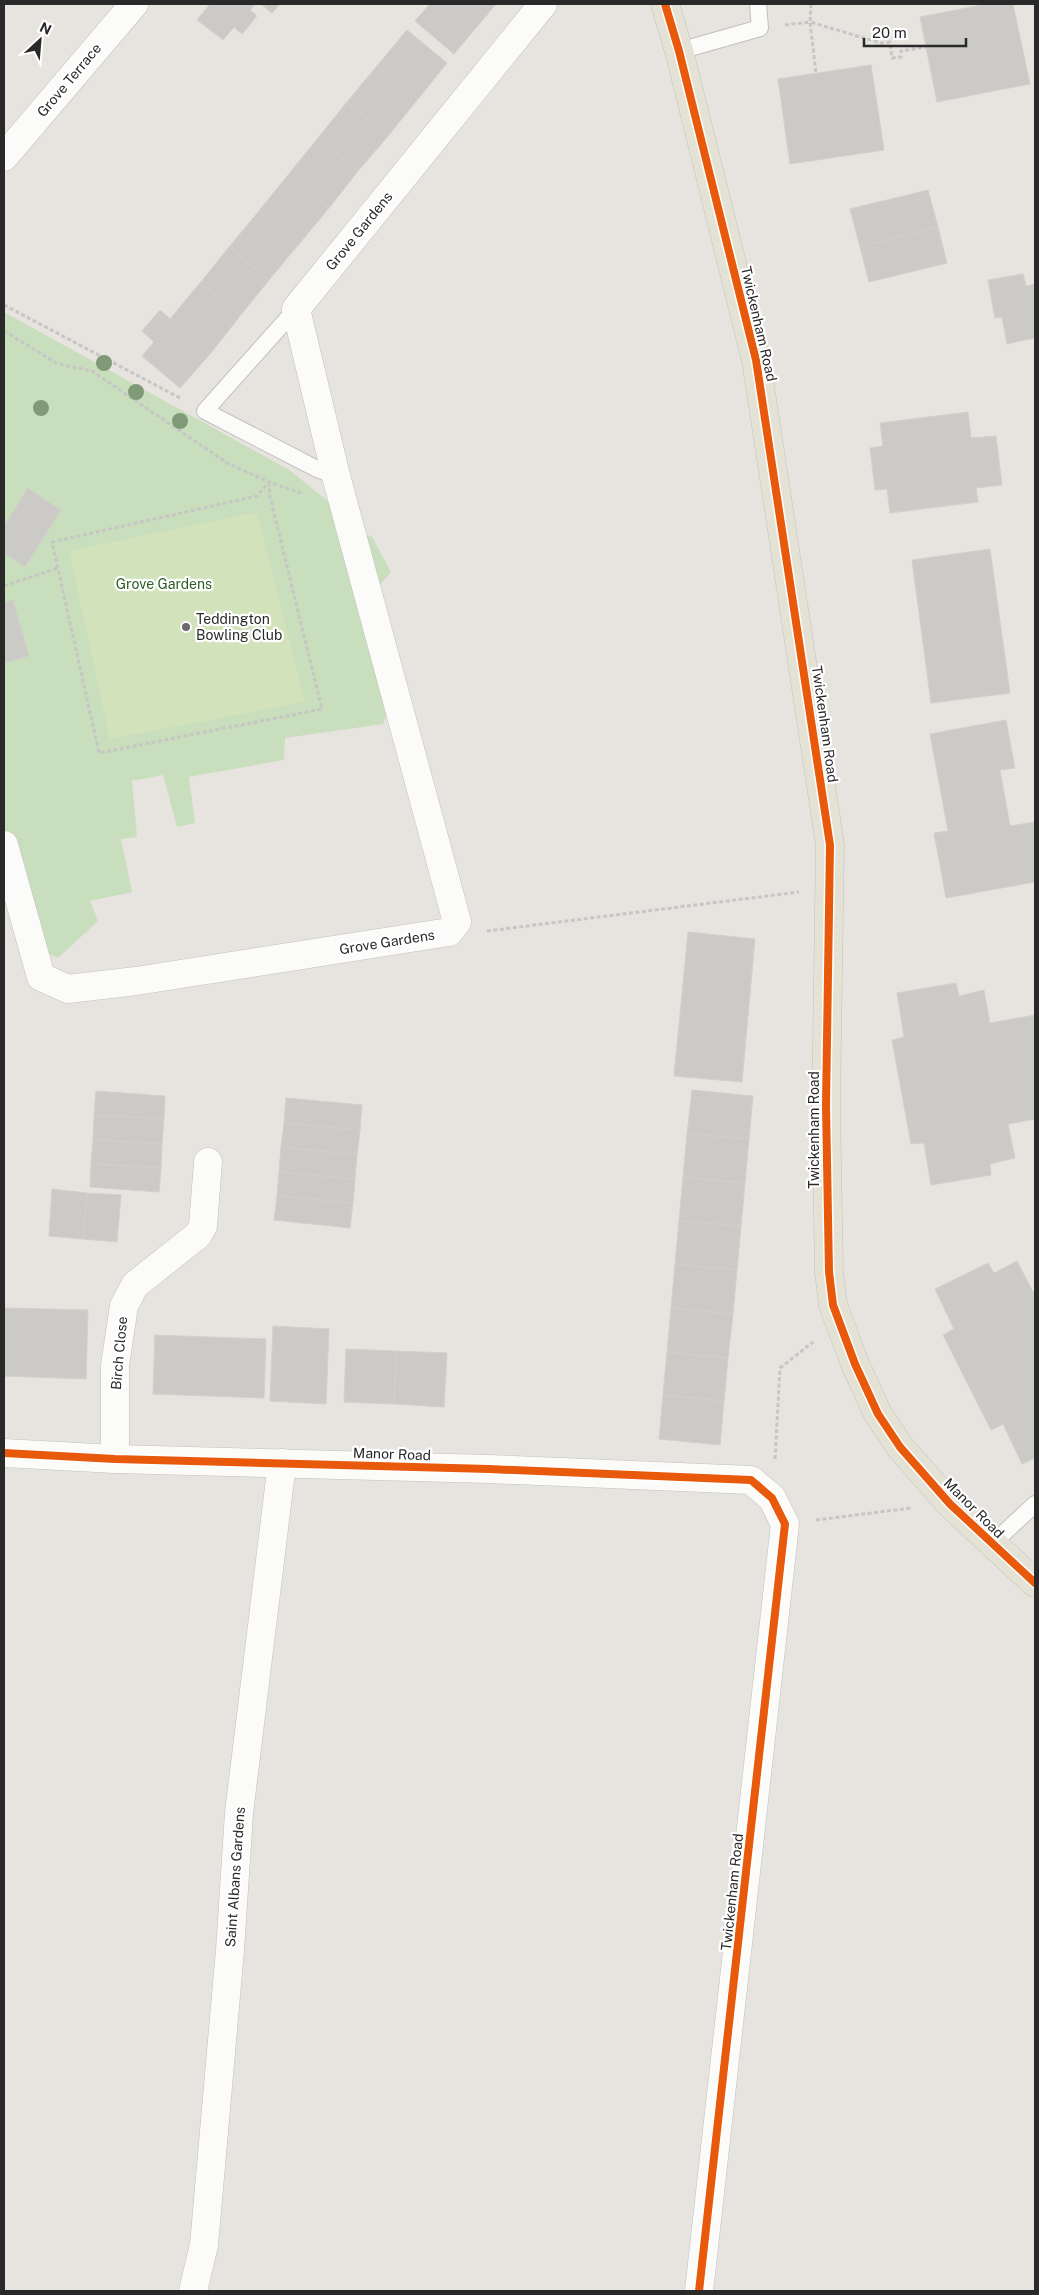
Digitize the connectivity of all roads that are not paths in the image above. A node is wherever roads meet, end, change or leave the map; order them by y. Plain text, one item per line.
1 (134, 4) edge
2 (543, 4) edge
3 (665, 4) edge
4 (758, 4) edge
5 (679, 51) junction
6 (4, 157) edge
7 (296, 309) junction
8 (326, 473) junction
9 (4, 845) edge
10 (208, 1162) dead end
11 (900, 1447) joint
12 (4, 1453) edge
13 (115, 1458) junction
14 (282, 1463) junction
15 (1035, 1504) edge
16 (786, 1524) joint
17 (992, 1544) junction
18 (1035, 1583) edge
19 (192, 2291) edge
20 (699, 2291) edge

1 - 6 street, Grove Terrace
2 - 7 street, Grove Gardens
3 - 5 main road, Twickenham Road
4 - 5 lane
5 - 11 main road, Twickenham Road
7 - 8 street
7 - 8 lane
8 - 9 street, Grove Gardens
10 - 13 street, Birch Close
11 - 17 main road, Manor Road
12 - 13 street, Manor Road
13 - 14 street, Manor Road
14 - 16 street, Manor Road
14 - 19 street, Saint Albans Gardens
15 - 17 lane
16 - 20 street, Twickenham Road
17 - 18 main road, Manor Road

